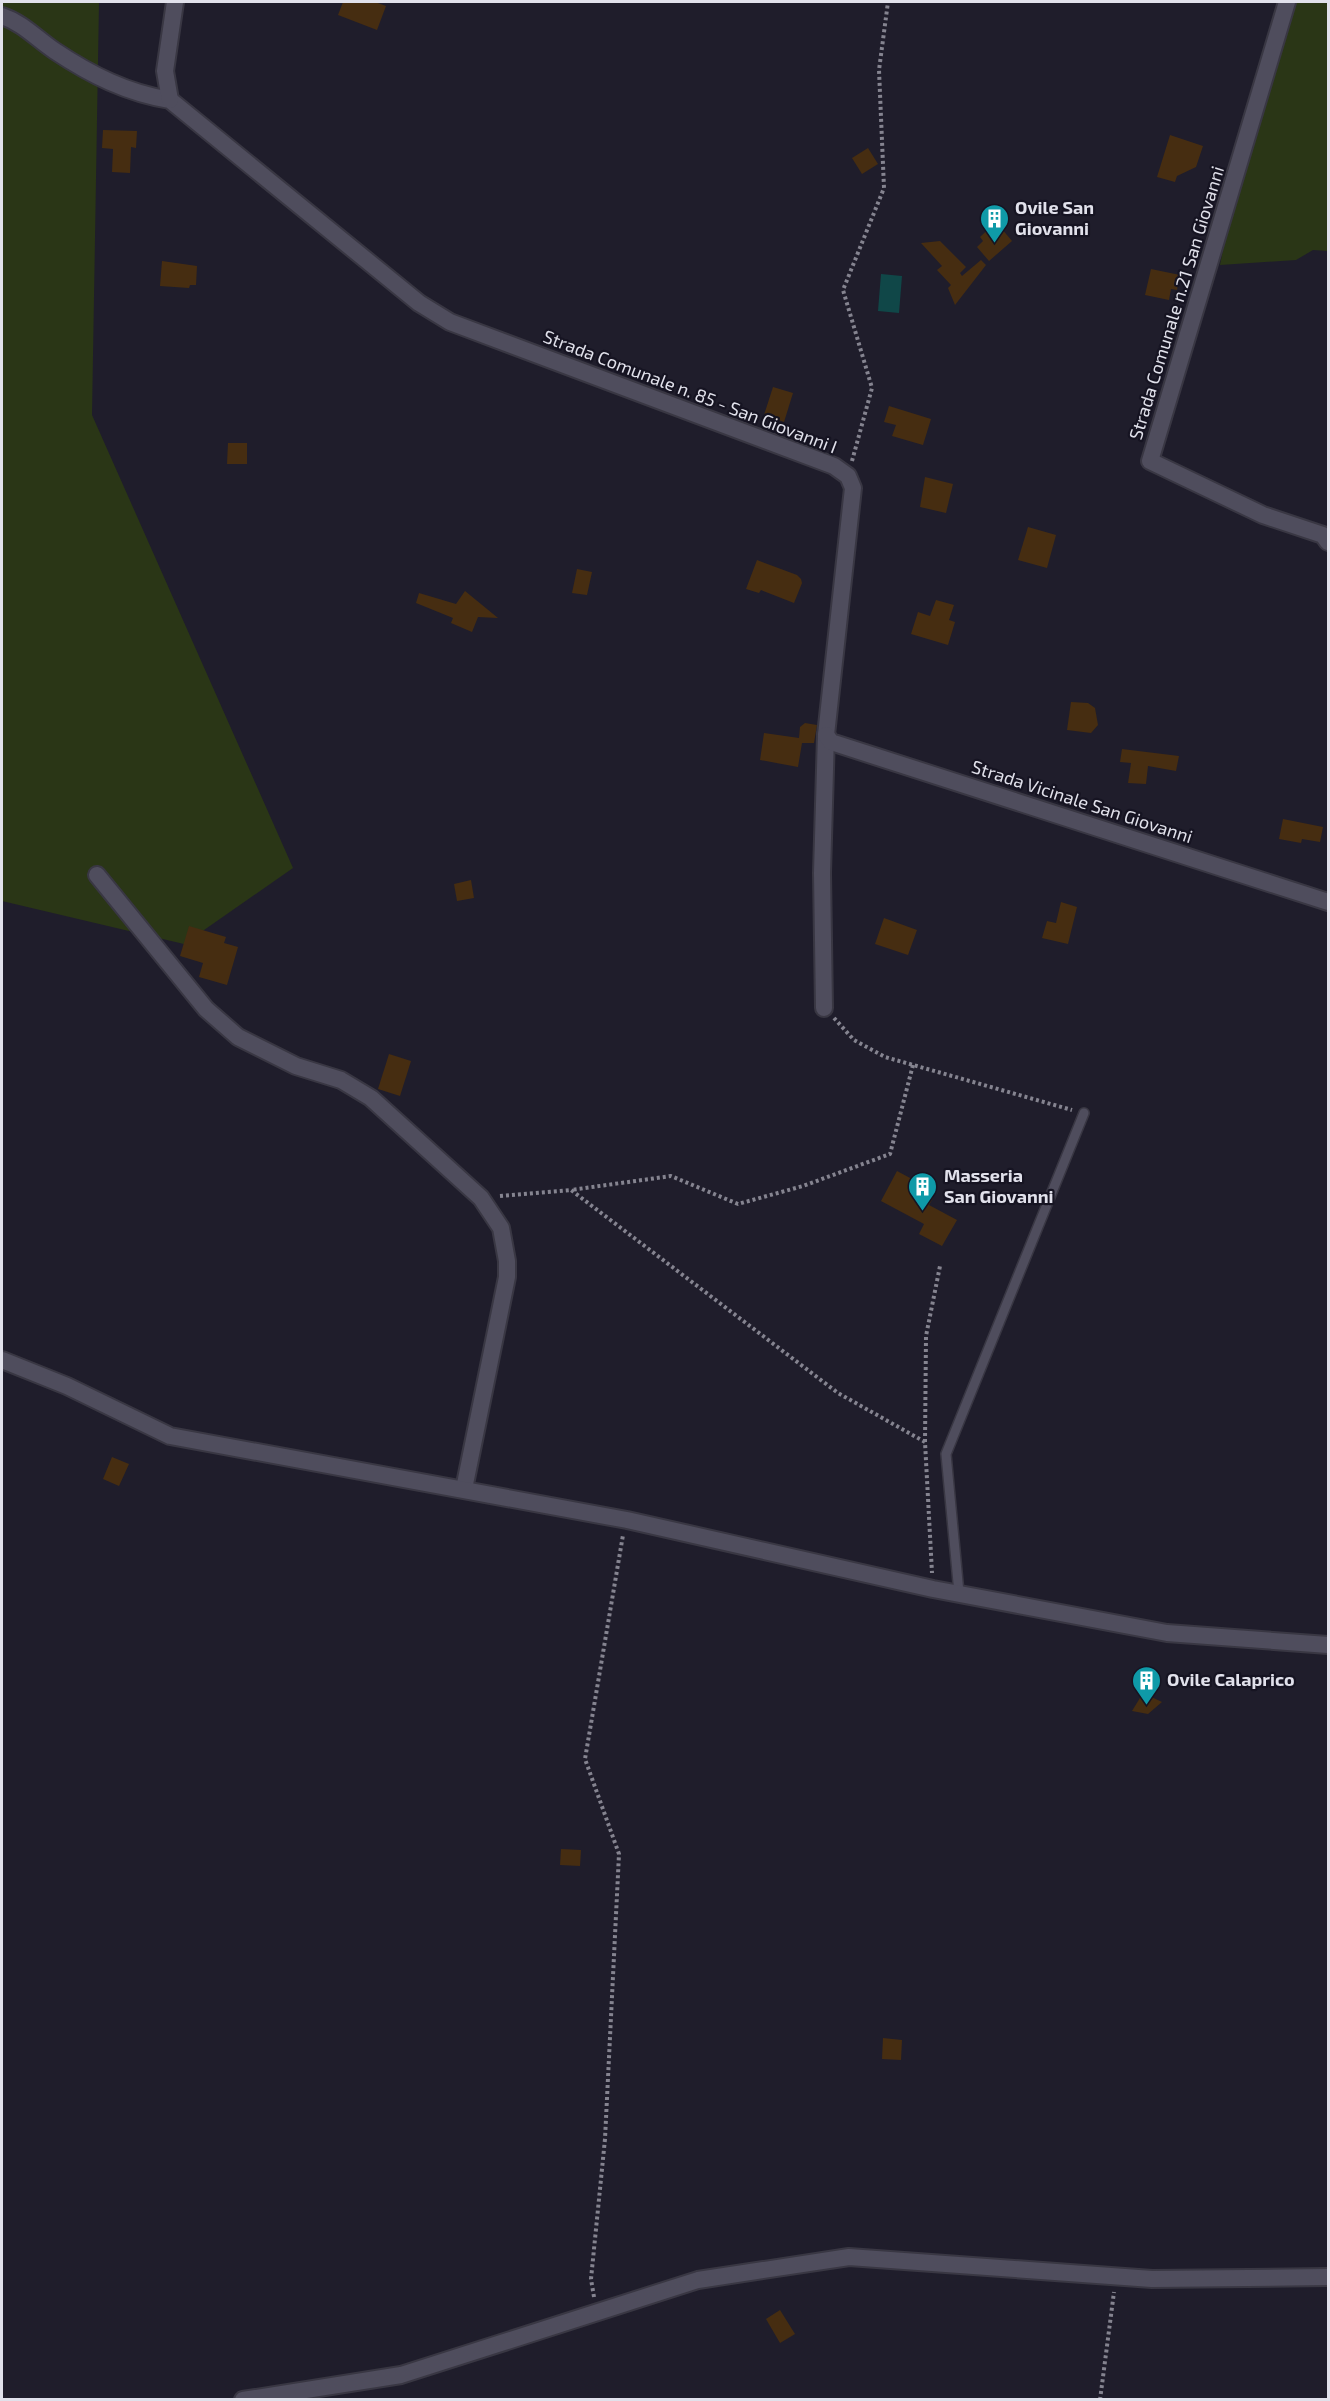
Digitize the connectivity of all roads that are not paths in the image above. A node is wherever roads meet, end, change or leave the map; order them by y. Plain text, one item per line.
1 (175, 2) edge
2 (1287, 2) edge
3 (2, 16) edge
4 (170, 100) junction
5 (1329, 542) edge
6 (826, 735) junction
7 (97, 875) dead end
8 (1329, 902) edge
9 (824, 1008) road end
10 (1084, 1113) road end
11 (2, 1360) edge
12 (464, 1489) junction
13 (959, 1593) junction
14 (1329, 1645) edge
15 (1329, 2277) edge
16 (243, 2400) edge

1 - 4 street
2 - 5 street, Strada Comunale n.21 San Giovanni
3 - 4 street
4 - 6 street, Strada Comunale n. 85 - San Giovanni I
6 - 8 street, Strada Vicinale San Giovanni
6 - 9 street, Strada Comunale n. 85 - San Giovanni I
7 - 12 street
10 - 13 lane
11 - 12 street
12 - 13 street
13 - 14 street
15 - 16 street

